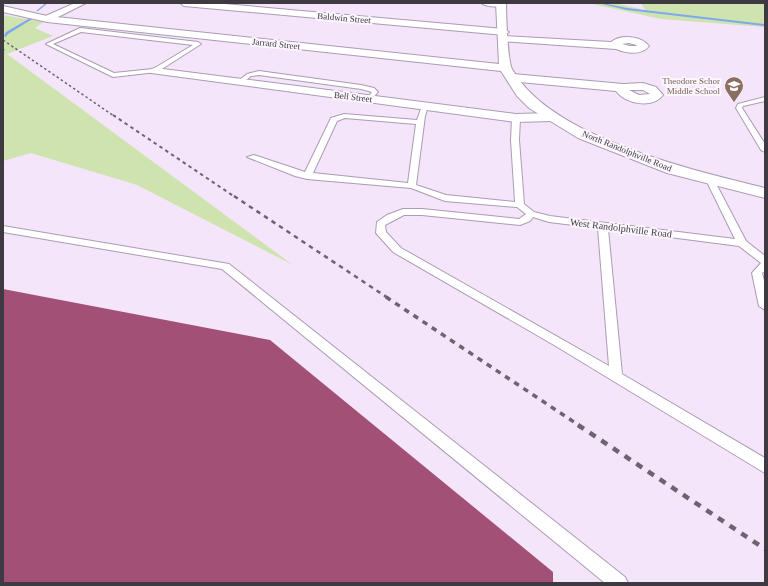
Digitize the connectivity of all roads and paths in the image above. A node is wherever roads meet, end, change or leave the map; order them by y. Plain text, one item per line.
1 (82, 3) edge
2 (184, 3) edge
3 (485, 3) edge
4 (502, 4) edge
5 (3, 9) edge
6 (47, 19) junction
7 (504, 36) junction
8 (618, 46) dead end
9 (155, 71) junction
10 (509, 73) junction
11 (304, 79) junction
12 (240, 82) junction
13 (337, 84) junction
14 (269, 87) junction
15 (624, 88) dead end
16 (292, 90) junction
17 (327, 94) junction
18 (257, 96) dead end
19 (765, 99) edge
20 (370, 100) junction
21 (425, 106) junction
22 (552, 117) junction
23 (516, 118) junction
24 (421, 122) junction
25 (765, 150) edge
26 (251, 157) dead end
27 (307, 176) junction
28 (710, 180) junction
29 (412, 186) junction
30 (765, 193) edge
31 (520, 205) junction
32 (531, 214) junction
33 (603, 227) junction
34 (3, 229) edge
35 (742, 243) junction
36 (765, 261) edge
37 (765, 264) edge
38 (765, 306) edge
39 (616, 376) junction
40 (765, 466) edge
41 (619, 583) edge

1 - 6 street
2 - 7 street, Baldwin Street
3 - 4 street
4 - 7 street, North Randolphville Road
5 - 6 street, Jarrard Street
6 - 10 street, Jarrard Street
7 - 8 street, Baldwin Street
7 - 10 street, North Randolphville Road
9 - 9 lane
9 - 12 street, Bell Street
10 - 15 street, Jarrard Street
10 - 22 street, North Randolphville Road
11 - 12 lane
11 - 13 lane
11 - 16 lane
12 - 14 street, Bell Street
13 - 17 lane
13 - 20 lane
14 - 16 street, Bell Street
14 - 18 street
16 - 17 street, Bell Street
17 - 20 street, Bell Street
19 - 25 lane
20 - 21 street, Bell Street
21 - 23 street, Bell Street
21 - 24 lane
22 - 23 street, Bell Street
22 - 28 street, North Randolphville Road
23 - 31 lane
24 - 27 lane
24 - 29 lane
26 - 27 lane
27 - 29 lane
28 - 30 street, North Randolphville Road
28 - 35 lane
29 - 31 lane
31 - 32 lane, West Randolphville Road
32 - 33 lane, West Randolphville Road
32 - 39 lane
33 - 35 lane, West Randolphville Road
33 - 39 lane
34 - 41 lane
35 - 36 lane
37 - 38 lane
39 - 40 lane

